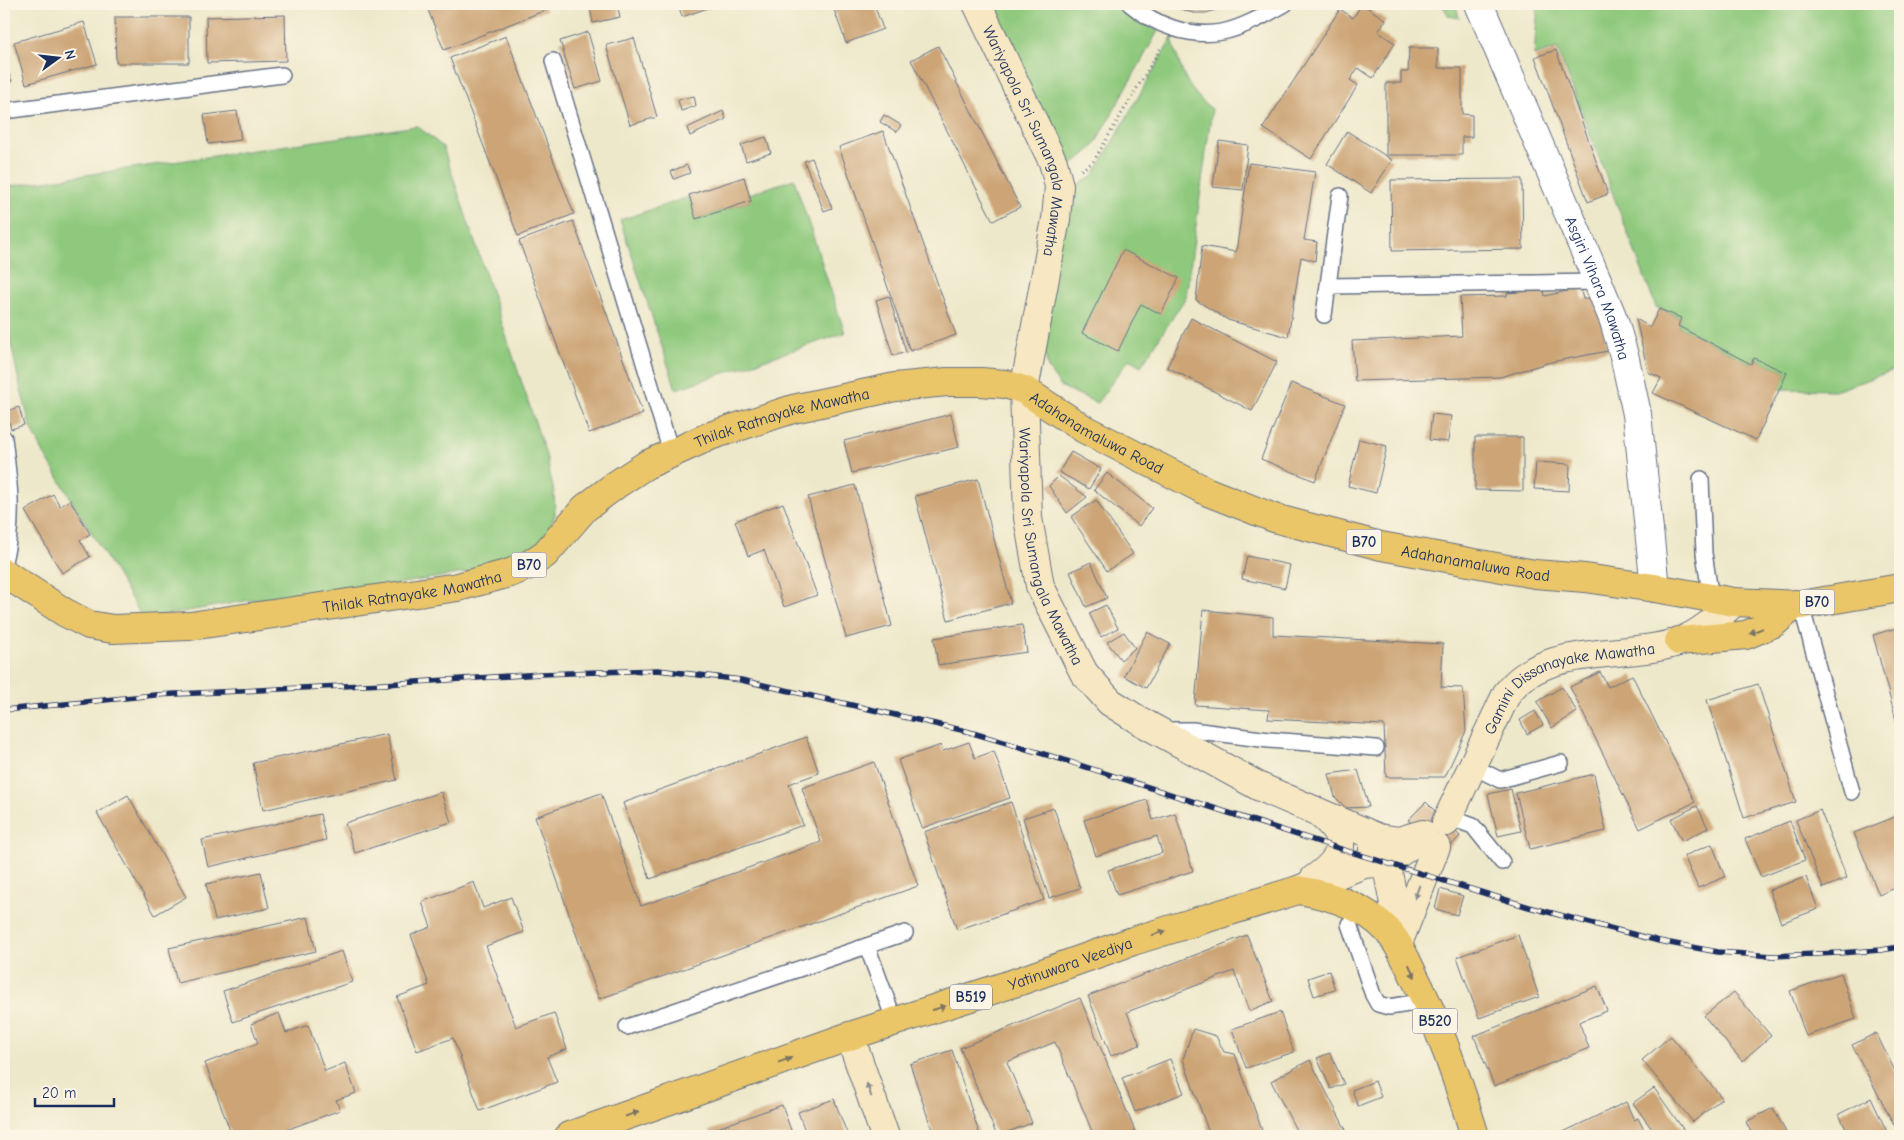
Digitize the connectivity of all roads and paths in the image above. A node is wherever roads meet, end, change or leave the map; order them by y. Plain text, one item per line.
1 (977, 4) edge
2 (1130, 4) edge
3 (1285, 4) edge
4 (1479, 4) edge
5 (1173, 29) junction
6 (553, 61) dead end
7 (282, 75) dead end
8 (4, 111) edge
9 (1059, 186) junction
10 (1340, 196) dead end
11 (1598, 282) junction
12 (1328, 286) junction
13 (1324, 315) dead end
14 (1024, 390) junction
15 (4, 438) edge
16 (671, 452) junction
17 (1701, 479) dead end
18 (4, 561) edge
19 (4, 573) edge
20 (1655, 588) junction
21 (1900, 588) edge
22 (1723, 600) junction
23 (1798, 604) junction
24 (1679, 641) junction
25 (1158, 730) junction
26 (1376, 748) dead end
27 (1561, 763) dead end
28 (1472, 766) junction
29 (1852, 792) dead end
30 (1318, 813) junction
31 (1353, 827) junction
32 (1437, 829) junction
33 (1386, 862) junction
34 (1502, 862) dead end
35 (1298, 890) junction
36 (1361, 921) junction
37 (905, 933) dead end
38 (1398, 944) junction
39 (867, 946) junction
40 (1427, 1001) junction
41 (895, 1022) junction
42 (628, 1026) dead end
43 (850, 1036) junction
44 (569, 1136) edge
45 (885, 1136) edge
46 (1475, 1136) edge

1 - 9 street, Wariyapola Sri Sumangala Mawatha
2 - 5 lane
3 - 5 lane
4 - 11 street, Asgiri Vihara Mawatha
5 - 9 path
6 - 16 lane
7 - 8 lane
9 - 14 street, Wariyapola Sri Sumangala Mawatha
10 - 12 lane
11 - 12 lane
11 - 20 street, Asgiri Vihara Mawatha
12 - 13 lane
14 - 16 main road, Thilak Ratnayake Mawatha / B70
14 - 20 main road, Adahanamaluwa Road / B70
14 - 25 street, Wariyapola Sri Sumangala Mawatha
15 - 18 lane
16 - 19 main road, Thilak Ratnayake Mawatha / B70
17 - 22 lane
20 - 22 main road, Adahanamaluwa Road / B70
21 - 23 main road, Adahanamaluwa Road / B70
22 - 23 main road, Adahanamaluwa Road / B70
22 - 24 street, Gamini Dissanayake Mawatha
23 -> 24 main road
23 - 29 lane
24 - 28 street, Gamini Dissanayake Mawatha
25 - 26 lane
25 - 30 street, Wariyapola Sri Sumangala Mawatha
27 - 28 lane
28 - 32 street, Gamini Dissanayake Mawatha
30 - 31 street, Wariyapola Sri Sumangala Mawatha
30 - 35 street
31 - 32 street, Wariyapola Sri Sumangala Mawatha
31 - 33 street, Wariyapola Sri Sumangala Mawatha
32 - 33 street
32 - 34 lane
32 -> 38 street, Gamini Dissanayake Mawatha
33 - 35 street
33 - 38 street
35 - 36 main road, Yatinuwara Veediya / B519
41 -> 35 main road, Yatinuwara Veediya / B519
36 - 38 main road, B520
36 - 40 lane
37 - 39 lane
38 -> 40 main road, B520
39 - 41 lane
39 - 42 lane
40 - 46 main road, B520
41 - 43 main road, Yatinuwara Veediya / B519
44 -> 43 main road, Yatinuwara Veediya / B519
45 -> 43 street

